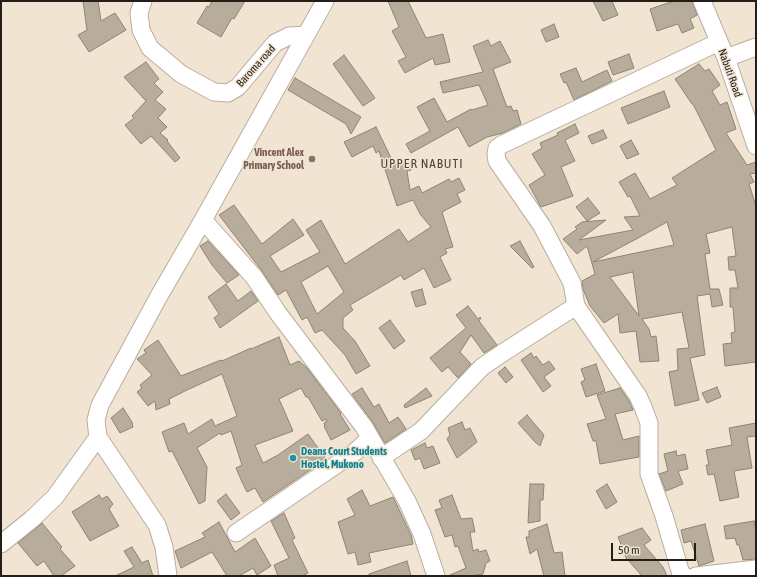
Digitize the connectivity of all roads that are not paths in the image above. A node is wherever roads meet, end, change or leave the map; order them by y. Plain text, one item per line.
1 (143, 1) edge
2 (325, 1) edge
3 (702, 1) edge
4 (306, 35) junction
5 (719, 42) junction
6 (756, 47) edge
7 (726, 58) junction
8 (756, 146) edge
9 (203, 220) junction
10 (576, 306) junction
11 (98, 437) junction
12 (370, 438) junction
13 (381, 458) junction
14 (236, 533) dead end
15 (1, 544) edge
16 (756, 569) edge
17 (168, 576) edge
18 (436, 576) edge
19 (685, 576) edge
20 (696, 576) edge

1 - 4 street, Baroma road
2 - 4 street
3 - 5 street, Nabuti Road
4 - 9 street
5 - 7 street, Nabuti Road
5 - 10 street
6 - 7 street
7 - 8 street, Nabuti Road
9 - 11 street
9 - 12 street
10 - 13 street
10 - 19 street
11 - 15 street
11 - 17 street
12 - 13 street
12 - 14 street
13 - 18 street
16 - 20 street

